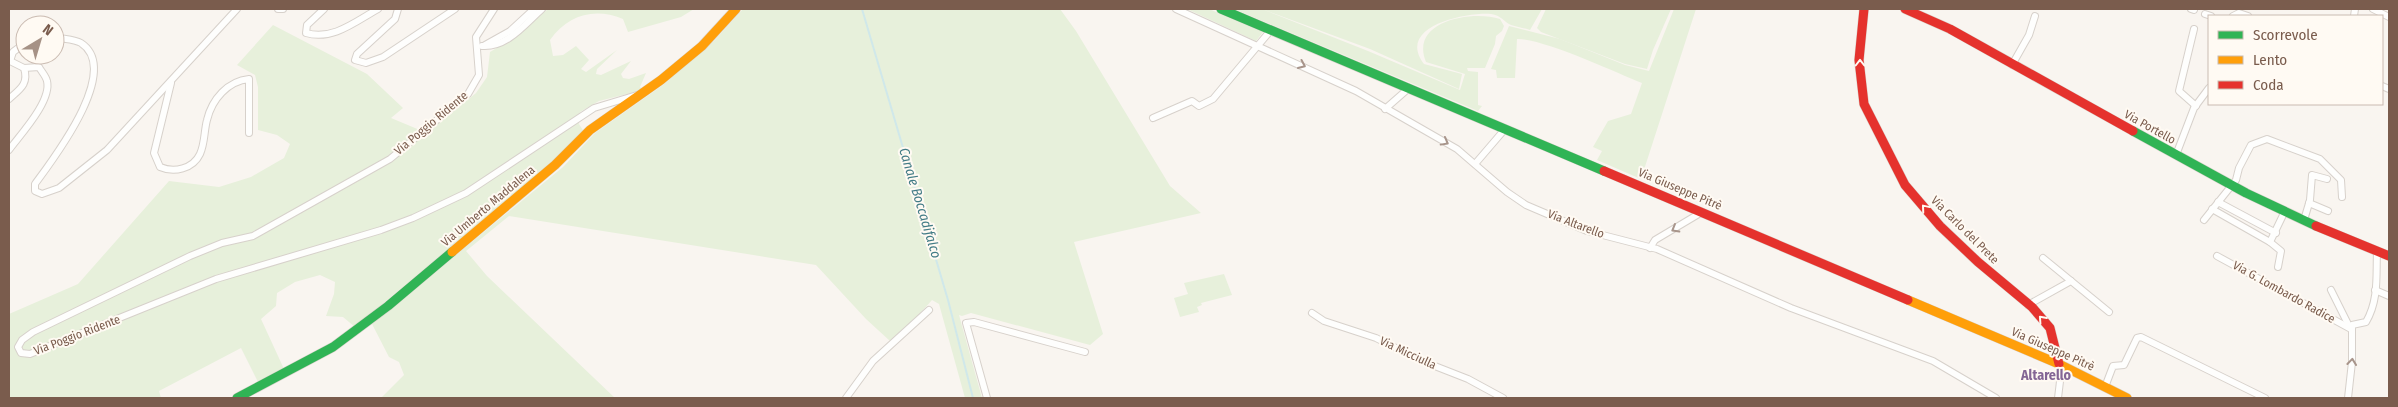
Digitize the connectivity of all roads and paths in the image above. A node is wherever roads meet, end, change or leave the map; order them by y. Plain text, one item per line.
1 (237, 9) edge
2 (278, 9) edge
3 (283, 9) edge
4 (324, 9) edge
5 (378, 9) edge
6 (398, 9) edge
7 (455, 9) edge
8 (494, 9) edge
9 (534, 9) edge
10 (542, 9) edge
11 (736, 9) edge
12 (1176, 9) edge
13 (1221, 9) edge
14 (1864, 9) edge
15 (1905, 9) edge
16 (2373, 9) edge
17 (2034, 16) dead end
18 (2389, 17) edge
19 (2194, 29) dead end
20 (1271, 30) junction
21 (65, 37) edge
22 (479, 46) junction
23 (1258, 46) junction
24 (10, 55) edge
25 (2012, 65) junction
26 (24, 68) junction
27 (171, 81) junction
28 (1409, 88) junction
29 (2208, 89) edge
30 (644, 93) junction
31 (9, 99) edge
32 (609, 103) junction
33 (2196, 106) junction
34 (594, 108) junction
35 (621, 109) junction
36 (1385, 109) junction
37 (612, 114) junction
38 (1153, 118) dead end
39 (1505, 129) junction
40 (249, 133) dead end
41 (9, 150) edge
42 (2176, 155) junction
43 (1476, 164) junction
44 (2327, 179) dead end
45 (2231, 186) junction
46 (2342, 197) dead end
47 (2218, 202) junction
48 (2309, 203) junction
49 (2212, 209) junction
50 (2328, 211) dead end
51 (1702, 212) junction
52 (2284, 212) junction
53 (2304, 218) junction
54 (2204, 220) dead end
55 (2276, 233) junction
56 (2270, 242) junction
57 (1650, 248) junction
58 (2377, 251) junction
59 (2218, 256) dead end
60 (2389, 256) edge
61 (2043, 258) dead end
62 (2278, 267) dead end
63 (2071, 281) junction
64 (2331, 290) dead end
65 (2375, 290) junction
66 (2389, 296) edge
67 (2028, 305) junction
68 (929, 310) dead end
69 (2109, 312) dead end
70 (1312, 313) dead end
71 (2351, 327) junction
72 (1085, 352) dead end
73 (2059, 364) junction
74 (2104, 387) junction
75 (237, 398) edge
76 (846, 398) edge
77 (987, 398) edge
78 (1502, 398) edge
79 (1994, 398) edge
80 (2058, 398) edge
81 (2127, 398) edge
82 (2265, 398) edge
83 (2348, 398) edge

1 - 27 street
2 - 3 street
4 - 5 street
6 - 7 street
8 - 22 street, Via Poggio Ridente
9 - 22 street
10 - 22 street
11 - 30 street, Via Umberto Maddalena
12 - 23 street, Via Altarello
13 - 20 street, Via Giuseppe Pitrè
67 -> 14 street, Via Carlo del Prete
15 - 25 street, Via Portello
16 - 18 street
17 - 25 street
19 - 33 street
20 - 23 street
20 - 28 street, Via Giuseppe Pitrè
21 - 27 street
22 - 34 street, Via Poggio Ridente
23 -> 36 street, Via Altarello
23 - 38 street
24 - 26 street
25 - 42 street, Via Portello
26 - 31 street
26 - 41 street
27 - 40 street
28 - 36 street
28 - 39 street, Via Giuseppe Pitrè
29 - 33 street
30 - 32 street, Via Poggio Ridente
30 - 35 street, Via Umberto Maddalena
32 - 34 street, Via Poggio Ridente
32 - 35 street
33 - 42 street
34 - 37 street
35 - 37 street, Via Umberto Maddalena
36 -> 43 street, Via Altarello
37 - 75 street, Via Umberto Maddalena
39 - 43 street
39 - 51 street, Via Giuseppe Pitrè
42 - 45 street, Via Portello
43 - 57 street, Via Altarello
44 - 48 street
45 - 46 street
45 - 47 street
45 - 52 street, Via Portello
47 - 49 street
47 - 55 street
48 - 50 street
48 - 53 street
49 - 54 street
49 - 56 street
51 -> 57 street
51 - 73 street, Via Giuseppe Pitrè
52 - 53 street, Via Portello
52 - 55 street
53 - 58 street, Via Portello
55 - 56 street
56 - 62 street
57 - 79 street, Via Altarello
58 - 60 street, Via Portello
58 - 65 street
59 - 71 street, Via G. Lombardo Radice
61 - 63 street
63 - 67 street
63 - 69 street
64 - 71 street
65 - 66 street
65 - 71 street
73 -> 67 street, Via Carlo del Prete
68 - 76 street
70 - 78 street, Via Micciulla
83 -> 71 street
72 - 77 street
73 - 74 street, Via Giuseppe Pitrè
73 - 80 street, Via Carlo del Prete
74 - 81 street, Via Giuseppe Pitrè
74 - 82 street

